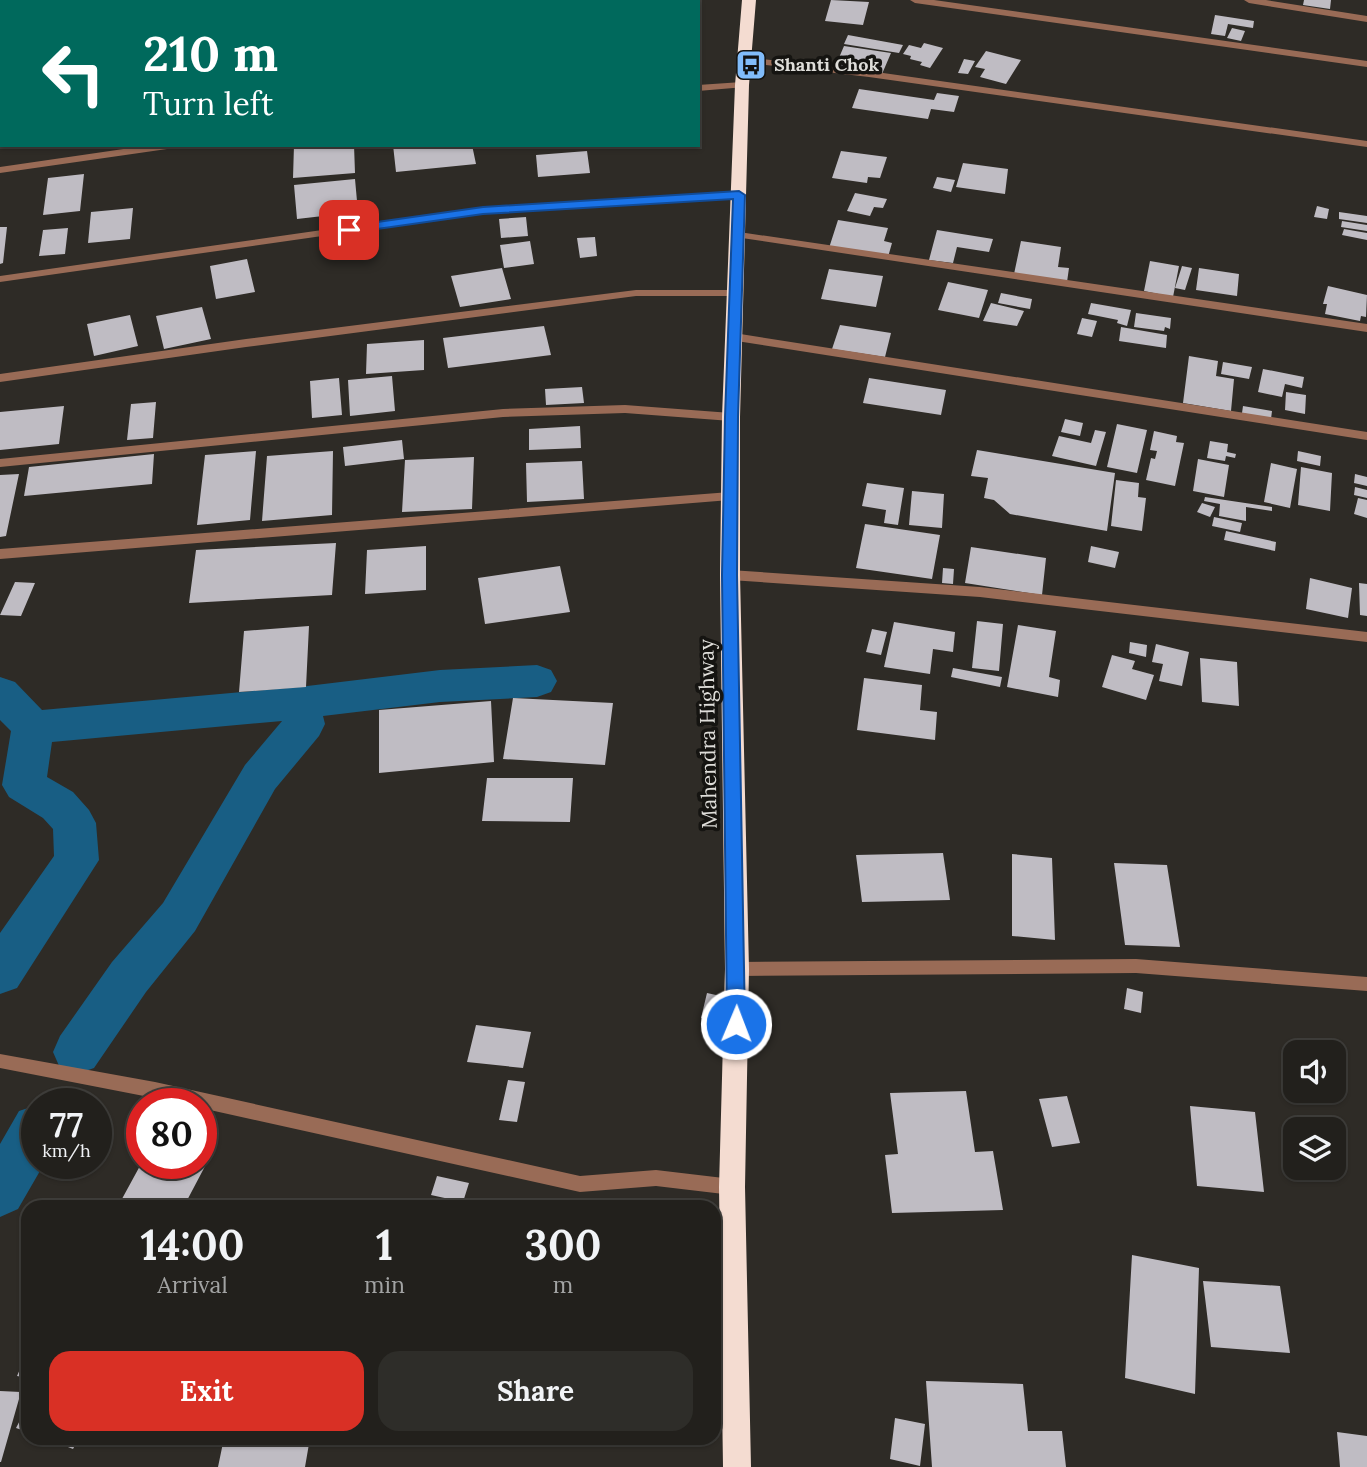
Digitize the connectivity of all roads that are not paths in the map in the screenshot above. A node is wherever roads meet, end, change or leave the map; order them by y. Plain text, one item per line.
1 (749, 0) edge
2 (915, 0) edge
3 (1250, 0) edge
4 (1367, 19) edge
5 (744, 60) junction
6 (1367, 64) edge
7 (742, 85) junction
8 (700, 88) edge
9 (1367, 144) edge
10 (160, 147) edge
11 (0, 170) edge
12 (739, 195) junction
13 (738, 236) junction
14 (0, 279) edge
15 (736, 293) junction
16 (1367, 328) edge
17 (734, 337) junction
18 (0, 378) edge
19 (731, 417) junction
20 (1367, 436) edge
21 (0, 463) edge
22 (730, 496) junction
23 (0, 554) edge
24 (730, 575) junction
25 (1367, 638) edge
26 (737, 969) junction
27 (1367, 984) edge
28 (0, 1061) edge
29 (732, 1187) junction
30 (737, 1467) edge

1 - 5 highway, Mahendra Highway
2 - 6 street
3 - 4 street
5 - 7 highway, Mahendra Highway
5 - 9 street
7 - 8 street
7 - 12 highway, Mahendra Highway
10 - 11 street
12 - 13 highway, Mahendra Highway
12 - 14 street
13 - 15 highway, Mahendra Highway
13 - 16 street
15 - 17 highway, Mahendra Highway
15 - 18 street
17 - 19 highway, Mahendra Highway
17 - 20 street
19 - 21 street
19 - 22 highway, Mahendra Highway
22 - 23 street
22 - 24 highway, Mahendra Highway
24 - 25 street
24 - 26 highway, Mahendra Highway
26 - 27 street
26 - 29 highway, Mahendra Highway
28 - 29 street
29 - 30 highway, Mahendra Highway

